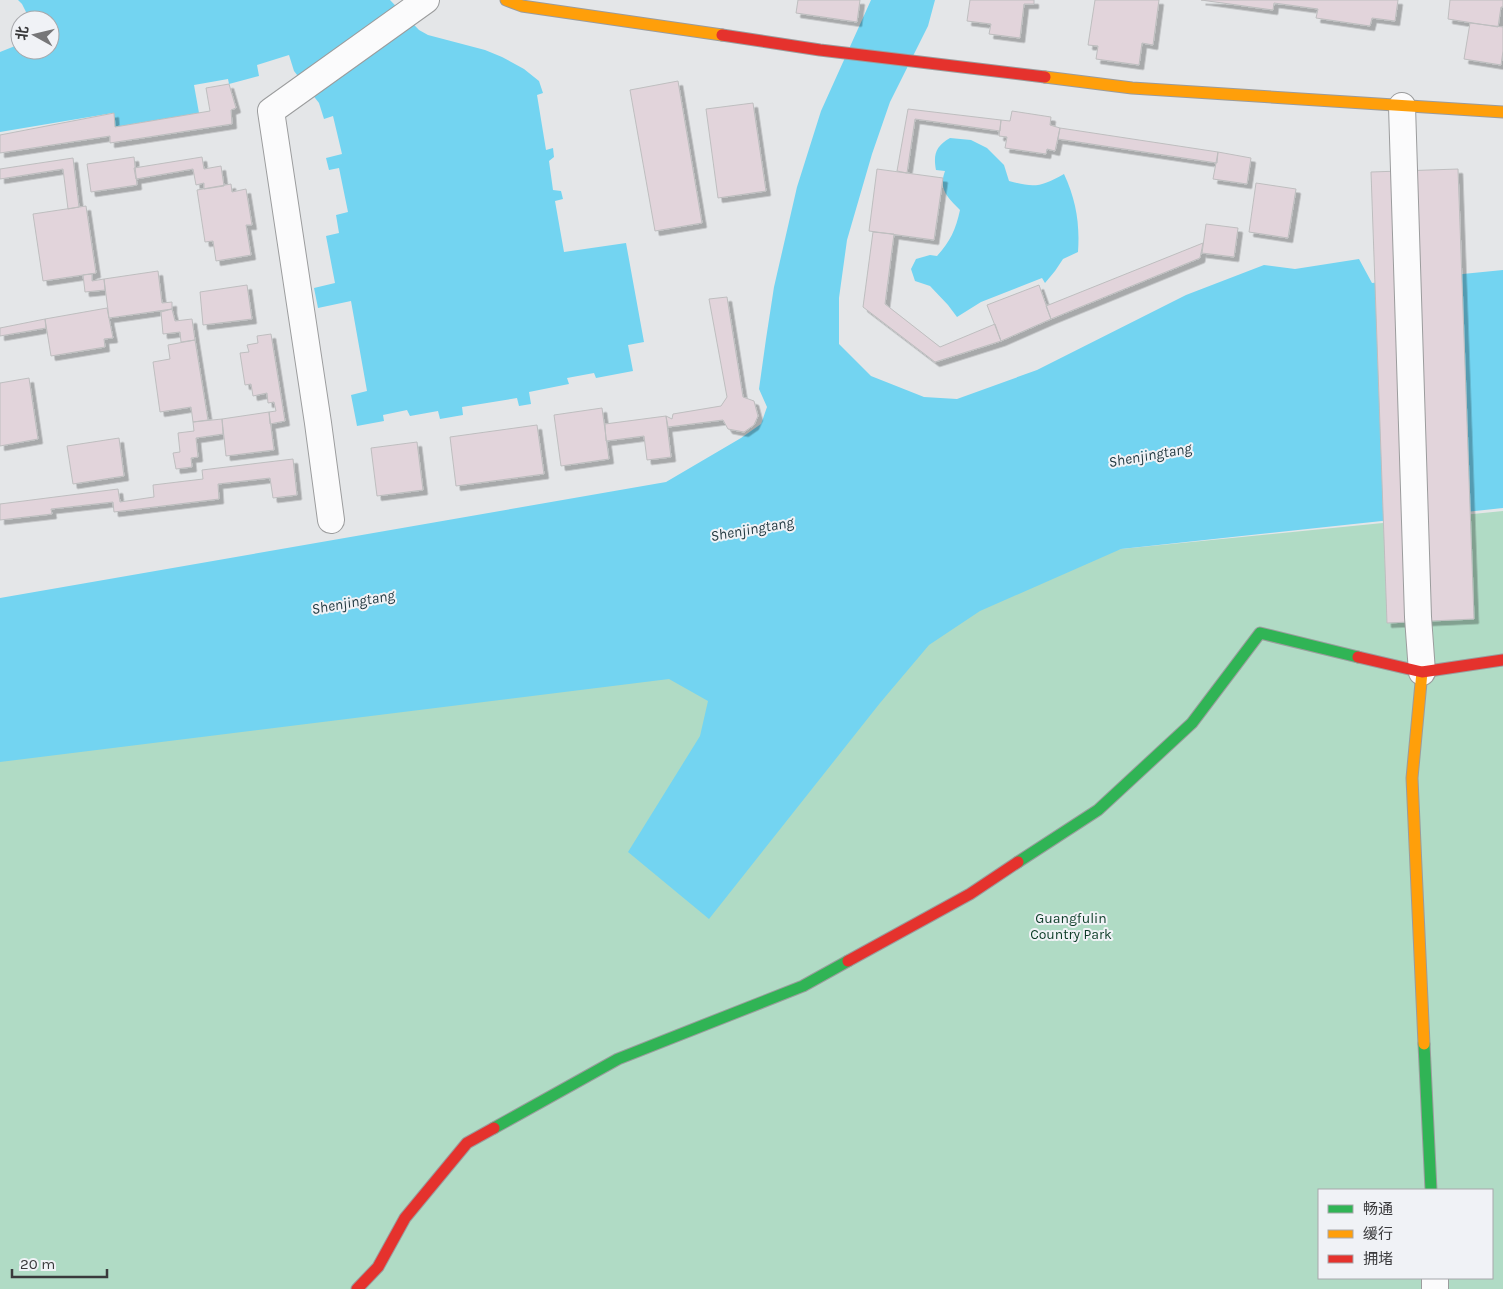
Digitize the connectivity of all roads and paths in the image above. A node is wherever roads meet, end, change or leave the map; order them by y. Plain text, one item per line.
1 (506, 0) edge
2 (425, 1) edge
3 (1402, 106) junction
4 (1503, 112) edge
5 (331, 520) dead end
6 (1503, 660) edge
7 (1422, 672) junction
8 (1431, 1189) edge
9 (357, 1289) edge

1 - 3 street
2 - 5 street
3 - 4 street
3 - 7 street
6 - 7 street
7 - 8 street
7 - 9 street

